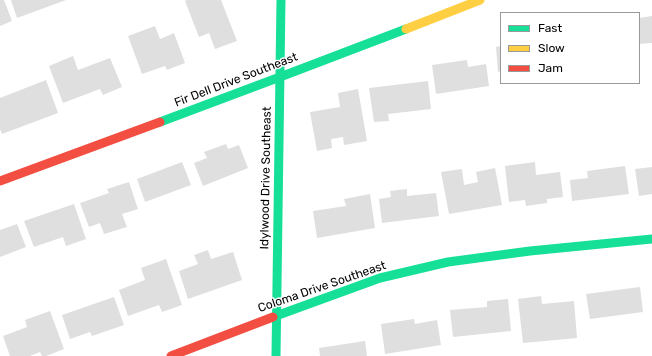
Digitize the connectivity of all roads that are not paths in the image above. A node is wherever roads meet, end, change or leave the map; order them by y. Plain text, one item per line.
1 (281, 0) edge
2 (480, 0) edge
3 (280, 77) junction
4 (0, 181) edge
5 (652, 240) edge
6 (276, 316) junction
7 (171, 356) edge
8 (276, 356) edge

1 - 3 street, Idylwood Drive Southeast
2 - 3 street, Fir Dell Drive Southeast
3 - 4 street, Fir Dell Drive Southeast
3 - 6 street, Idylwood Drive Southeast
5 - 6 street, Coloma Drive Southeast
6 - 7 street, Coloma Drive Southeast
6 - 8 street, Idylwood Drive Southeast

